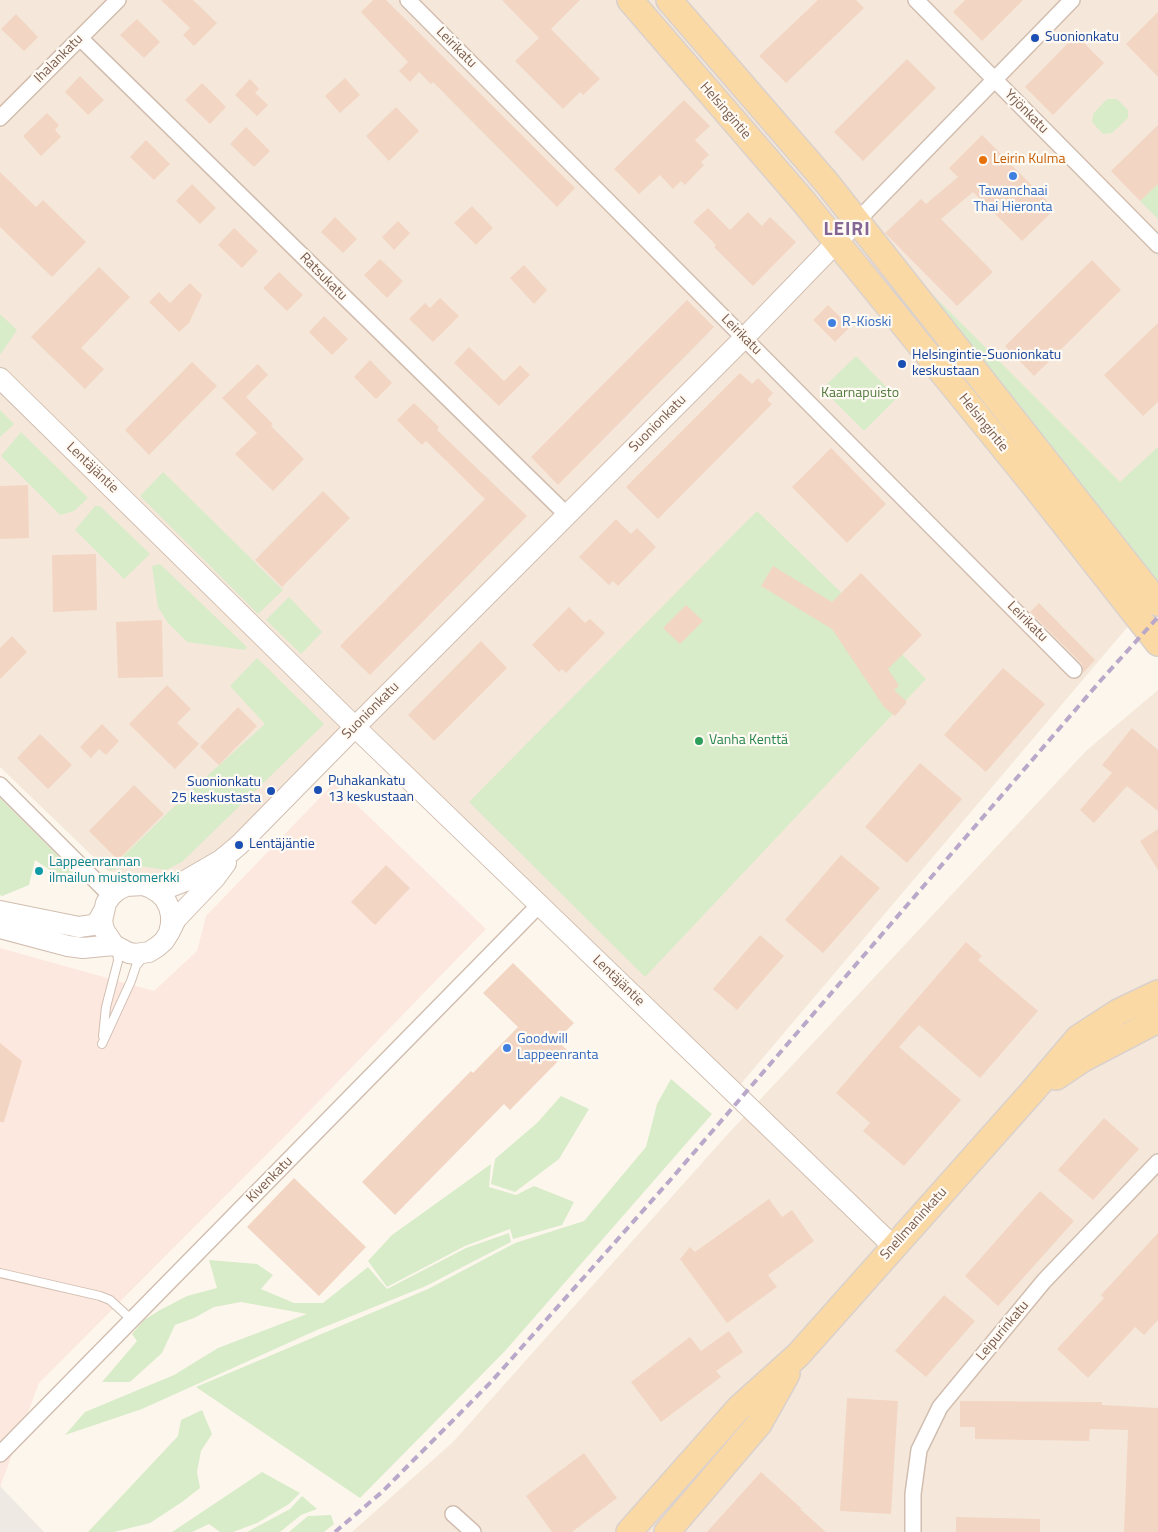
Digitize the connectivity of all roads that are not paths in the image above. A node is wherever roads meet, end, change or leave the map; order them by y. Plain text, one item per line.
1 (118, 0) edge
2 (408, 0) edge
3 (630, 0) edge
4 (669, 0) edge
5 (916, 0) edge
6 (1072, 0) edge
7 (80, 38) junction
8 (994, 79) junction
9 (0, 118) edge
10 (857, 220) junction
11 (836, 242) junction
12 (1158, 245) edge
13 (744, 338) junction
14 (0, 378) edge
15 (567, 515) junction
16 (1158, 603) edge
17 (1158, 643) edge
18 (1074, 670) dead end
19 (355, 727) junction
20 (0, 784) edge
21 (239, 845) junction
22 (151, 888) junction
23 (107, 904) junction
24 (539, 904) junction
25 (0, 911) edge
26 (0, 928) edge
27 (169, 933) junction
28 (115, 946) junction
29 (149, 952) junction
30 (1158, 993) edge
31 (1158, 1020) edge
32 (1031, 1093) junction
33 (1158, 1162) edge
34 (894, 1247) junction
35 (0, 1272) edge
36 (132, 1320) junction
37 (798, 1355) junction
38 (2, 1449) edge
39 (454, 1514) dead end
40 (473, 1532) edge
41 (629, 1532) edge
42 (667, 1532) edge
43 (913, 1532) edge

1 - 7 street, Ihalankatu
2 - 13 street, Leirikatu
3 - 11 main road, Helsingintie
4 - 10 main road, Helsingintie
5 - 8 street, Yrjönkatu
6 - 8 street, Suonionkatu
7 - 9 street, Ihalankatu
7 - 15 street, Ratsukatu
8 - 10 street, Suonionkatu
8 - 12 street, Yrjönkatu
10 - 11 street, Suonionkatu
10 - 16 main road, Helsingintie
11 - 13 street, Suonionkatu
11 - 17 main road, Helsingintie
13 - 15 street, Suonionkatu
13 - 18 street, Leirikatu
14 - 19 street, Lentäjäntie
15 - 19 street, Suonionkatu
19 - 21 street, Suonionkatu
19 - 24 street, Lentäjäntie
20 - 23 street
21 - 22 street, Suonionkatu
21 - 27 street, Suonionkatu
22 - 23 street
22 - 27 street
23 - 25 street
23 - 28 street
24 - 34 street, Lentäjäntie
24 - 36 street, Kivenkatu
26 - 28 street
27 - 29 street
28 - 29 street
28 - 29 lane
30 - 32 main road, Snellmaninkatu
31 - 32 main road, Snellmaninkatu
32 - 34 main road, Snellmaninkatu
33 - 43 street, Leipurinkatu
34 - 37 main road, Snellmaninkatu
35 - 36 lane
36 - 38 street, Kivenkatu
37 - 41 main road, Snellmaninkatu
37 - 42 main road, Snellmaninkatu
39 - 40 street

